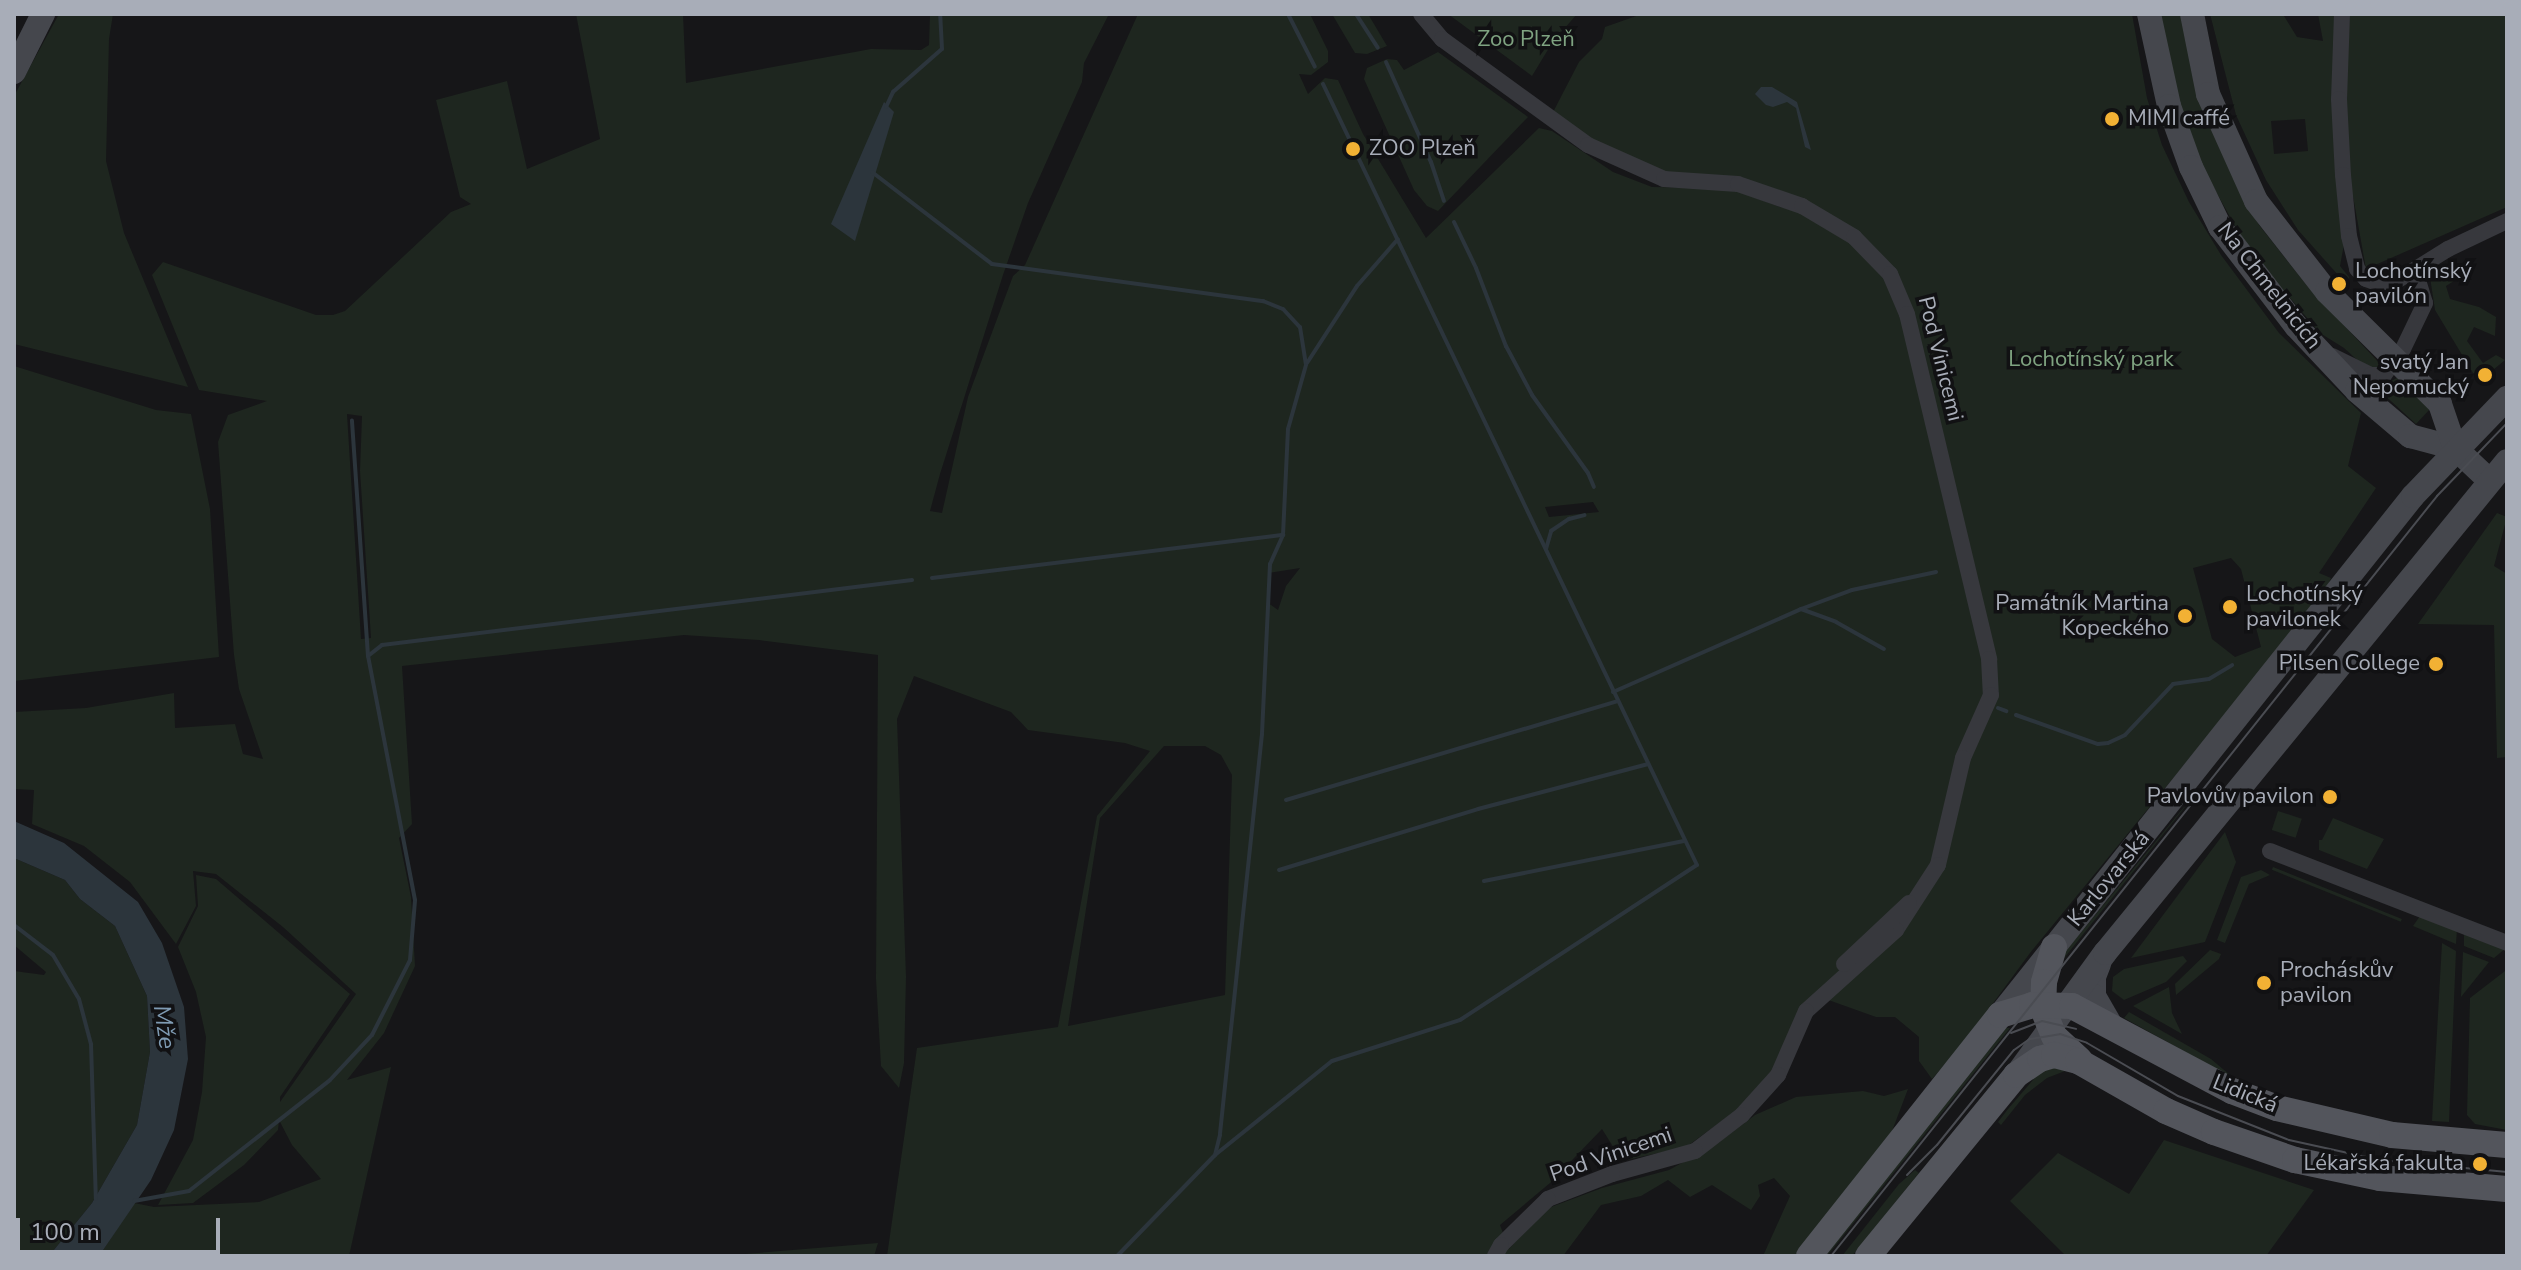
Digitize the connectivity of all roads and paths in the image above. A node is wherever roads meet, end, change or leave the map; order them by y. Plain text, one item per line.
1 (43, 14) edge
2 (1421, 14) edge
3 (2149, 14) edge
4 (2192, 14) edge
5 (2342, 14) edge
6 (14, 72) edge
7 (2507, 221) edge
8 (2415, 271) junction
9 (2317, 349) junction
10 (2396, 359) junction
11 (2507, 398) edge
12 (2455, 448) junction
13 (2507, 461) edge
14 (2489, 480) junction
15 (2270, 851) dead end
16 (2507, 943) edge
17 (2054, 947) junction
18 (2105, 953) junction
19 (2000, 1015) junction
20 (2049, 1019) junction
21 (2112, 1027) junction
22 (2089, 1067) junction
23 (2016, 1075) junction
24 (2507, 1145) edge
25 (2507, 1189) edge
26 (1495, 1256) edge
27 (1809, 1256) edge
28 (1868, 1256) edge

1 - 6 main road
2 - 26 street, Pod Vinicemi
3 - 9 main road, Na Chmelnicích
4 - 10 main road, Na Chmelnicích
5 - 8 street
7 - 8 street
8 - 10 street
9 - 10 street
9 - 12 main road, Na Chmelnicích
10 - 12 main road, Na Chmelnicích
11 - 12 main road, Karlovarská
12 - 14 main road, Na Chmelnicích
12 - 17 main road, Karlovarská
13 - 14 main road, Karlovarská
14 - 18 main road, Karlovarská
15 - 16 street
17 - 19 main road, Karlovarská
17 - 20 main road
18 - 20 main road, Karlovarská
18 - 21 main road
19 - 20 main road
19 - 27 main road, Karlovarská
20 - 21 main road, Lidická
20 - 22 main road
20 - 23 main road, Karlovarská
21 - 24 main road, Lidická
22 - 23 main road, Karlovarská
22 - 25 main road, Lidická
23 - 28 main road, Karlovarská

